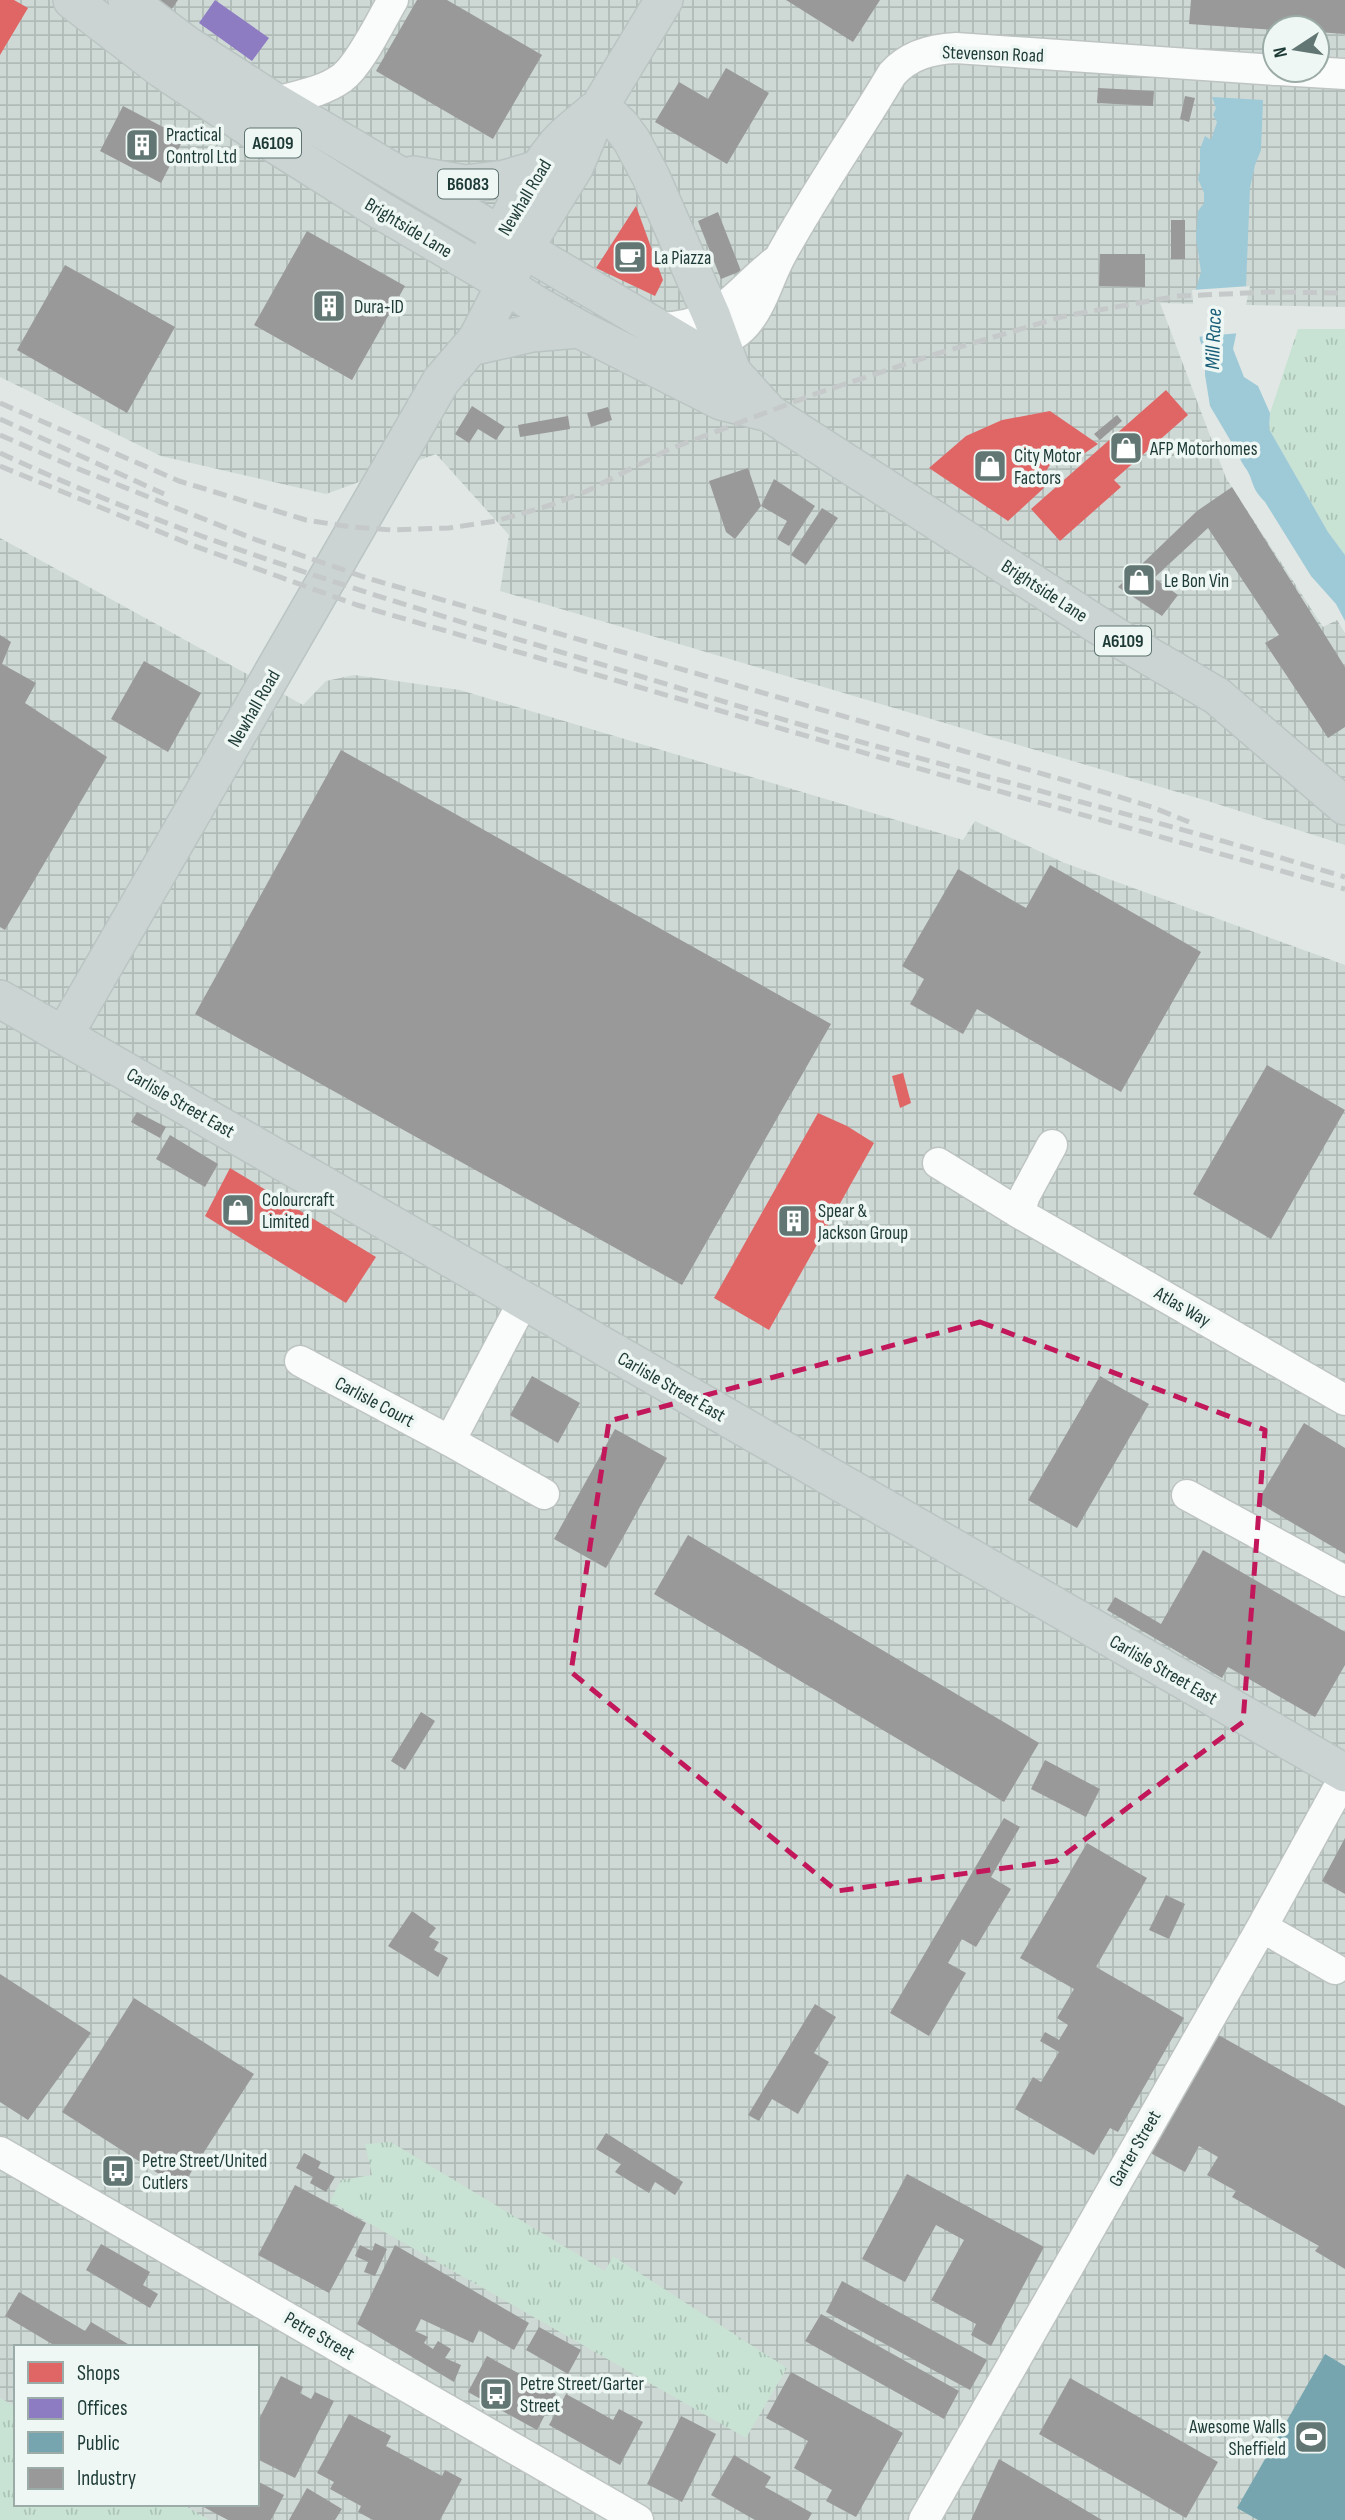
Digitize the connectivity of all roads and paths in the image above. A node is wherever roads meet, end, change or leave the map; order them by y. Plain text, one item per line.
1 (72, 0) edge
2 (127, 0) edge
3 (393, 0) edge
4 (664, 0) edge
5 (1261, 69) edge
6 (275, 102) junction
7 (600, 106) junction
8 (539, 169) junction
9 (395, 173) junction
10 (511, 243) junction
11 (495, 278) junction
12 (579, 329) junction
13 (715, 346) junction
14 (470, 347) junction
15 (652, 365) junction
16 (441, 381) junction
17 (769, 413) junction
18 (1345, 806) edge
19 (2, 1001) edge
20 (64, 1035) junction
21 (1052, 1145) dead end
22 (938, 1163) dead end
23 (1019, 1213) junction
24 (524, 1300) junction
25 (300, 1361) dead end
26 (1345, 1400) edge
27 (450, 1441) junction
28 (544, 1494) dead end
29 (1187, 1495) dead end
30 (1345, 1581) edge
31 (1345, 1774) edge
32 (1262, 1927) junction
33 (1335, 1969) dead end
34 (0, 2152) edge
35 (638, 2520) edge
36 (923, 2520) edge

1 - 11 main road, Brightside Lane / A6109
2 - 6 main road, Brightside Lane / A6109
3 - 6 street
4 - 7 main road, Newhall Road / B6083
5 - 13 street, Stevenson Road
6 - 9 main road, Brightside Lane / A6109
7 - 8 main road, Newhall Road / B6083
7 - 10 main road, Newhall Road / B6083
7 - 13 main road
8 - 9 main road, B6083
8 - 10 main road, Newhall Road / B6083
9 - 10 main road, Brightside Lane / A6109
10 - 11 main road, Newhall Road / B6083
10 - 13 main road, Brightside Lane / A6109
11 - 12 main road, Brightside Lane / A6109
11 - 14 main road, Newhall Road / B6083
11 - 16 main road, Newhall Road / B6083
12 - 14 main road
12 - 15 main road, Brightside Lane / A6109
13 - 15 street, Stevenson Road
13 - 17 main road, Brightside Lane / A6109
14 - 16 main road, Newhall Road / B6083
15 - 17 main road, Brightside Lane / A6109
16 - 20 main road, Newhall Road / B6083
17 - 18 main road, Brightside Lane / A6109
19 - 20 main road, Carlisle Street East
20 - 24 main road, Carlisle Street East
21 - 23 street
22 - 23 street, Atlas Way
23 - 26 street, Atlas Way
24 - 27 street
24 - 31 main road, Carlisle Street East
25 - 27 street, Carlisle Court
27 - 28 street, Carlisle Court
29 - 30 street
31 - 32 street, Garter Street
32 - 33 street
32 - 36 street, Garter Street
34 - 35 street, Petre Street

